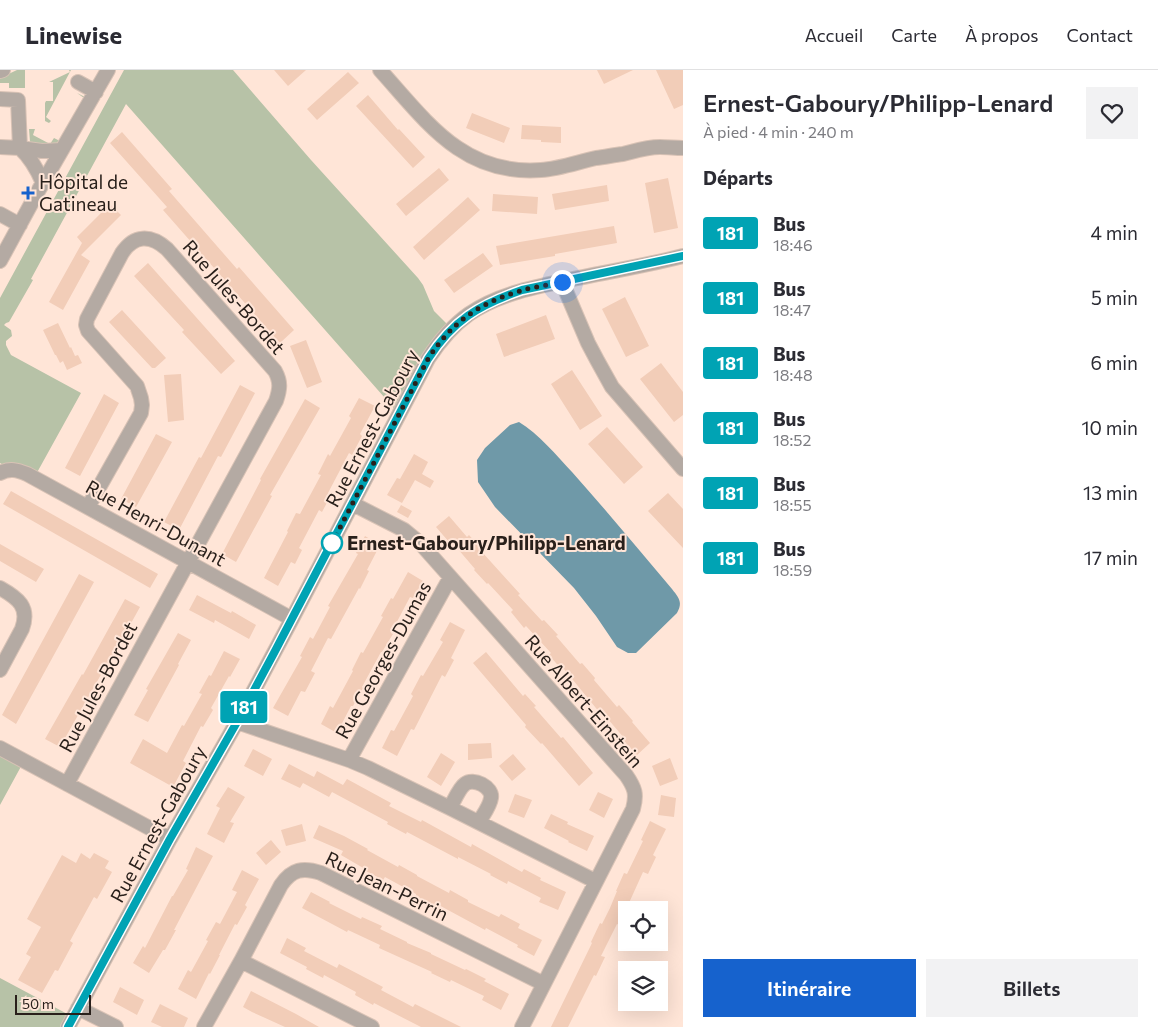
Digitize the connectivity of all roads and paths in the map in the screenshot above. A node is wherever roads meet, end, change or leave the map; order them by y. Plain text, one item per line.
1 (108, 70) edge
2 (380, 70) edge
3 (76, 85) dead end
4 (94, 96) junction
5 (0, 99) edge
6 (0, 147) edge
7 (20, 148) junction
8 (683, 148) edge
9 (62, 150) junction
10 (43, 183) junction
11 (0, 214) edge
12 (20, 225) junction
13 (683, 256) edge
14 (0, 261) edge
15 (562, 282) junction
16 (683, 469) edge
17 (0, 473) edge
18 (353, 504) junction
19 (88, 507) junction
20 (188, 561) junction
21 (450, 578) junction
22 (0, 588) edge
23 (292, 619) junction
24 (0, 670) edge
25 (237, 722) junction
26 (0, 748) edge
27 (348, 760) junction
28 (67, 784) junction
29 (450, 808) junction
30 (479, 822) junction
31 (170, 839) junction
32 (595, 881) junction
33 (241, 961) junction
34 (544, 984) junction
35 (78, 1008) junction
36 (68, 1027) edge
37 (116, 1027) edge
38 (204, 1027) edge
39 (372, 1027) edge
40 (522, 1027) edge

1 - 4 street
2 - 8 street
3 - 4 street
4 - 9 street
5 - 7 street
6 - 7 street
7 - 9 street
7 - 10 street
9 - 10 street
10 - 12 street
11 - 12 street
12 - 14 street
13 - 15 street, Rue Ernest-Gaboury
15 - 16 street
15 - 18 street, Rue Ernest-Gaboury
17 - 19 street, Rue Henri-Dunant
18 - 21 street, Rue Albert-Einstein
18 - 23 street, Rue Ernest-Gaboury
19 - 20 street, Rue Henri-Dunant
19 - 20 street, Rue Jules-Bordet
20 - 23 street, Rue Henri-Dunant
20 - 28 street, Rue Jules-Bordet
21 - 27 street, Rue Georges-Dumas
21 - 32 street, Rue Albert-Einstein
22 - 24 street
23 - 25 street, Rue Ernest-Gaboury
25 - 27 street
25 - 31 street, Rue Ernest-Gaboury
26 - 28 street
27 - 29 street
28 - 31 street
29 - 30 street
29 - 30 street
30 - 32 street
31 - 35 street, Rue Ernest-Gaboury
32 - 34 street, Rue Albert-Einstein
33 - 34 street, Rue Jean-Perrin
33 - 38 street, Rue Jean-Perrin
33 - 39 street
34 - 40 street, Rue Albert-Einstein
35 - 36 street, Rue Ernest-Gaboury
35 - 37 street

